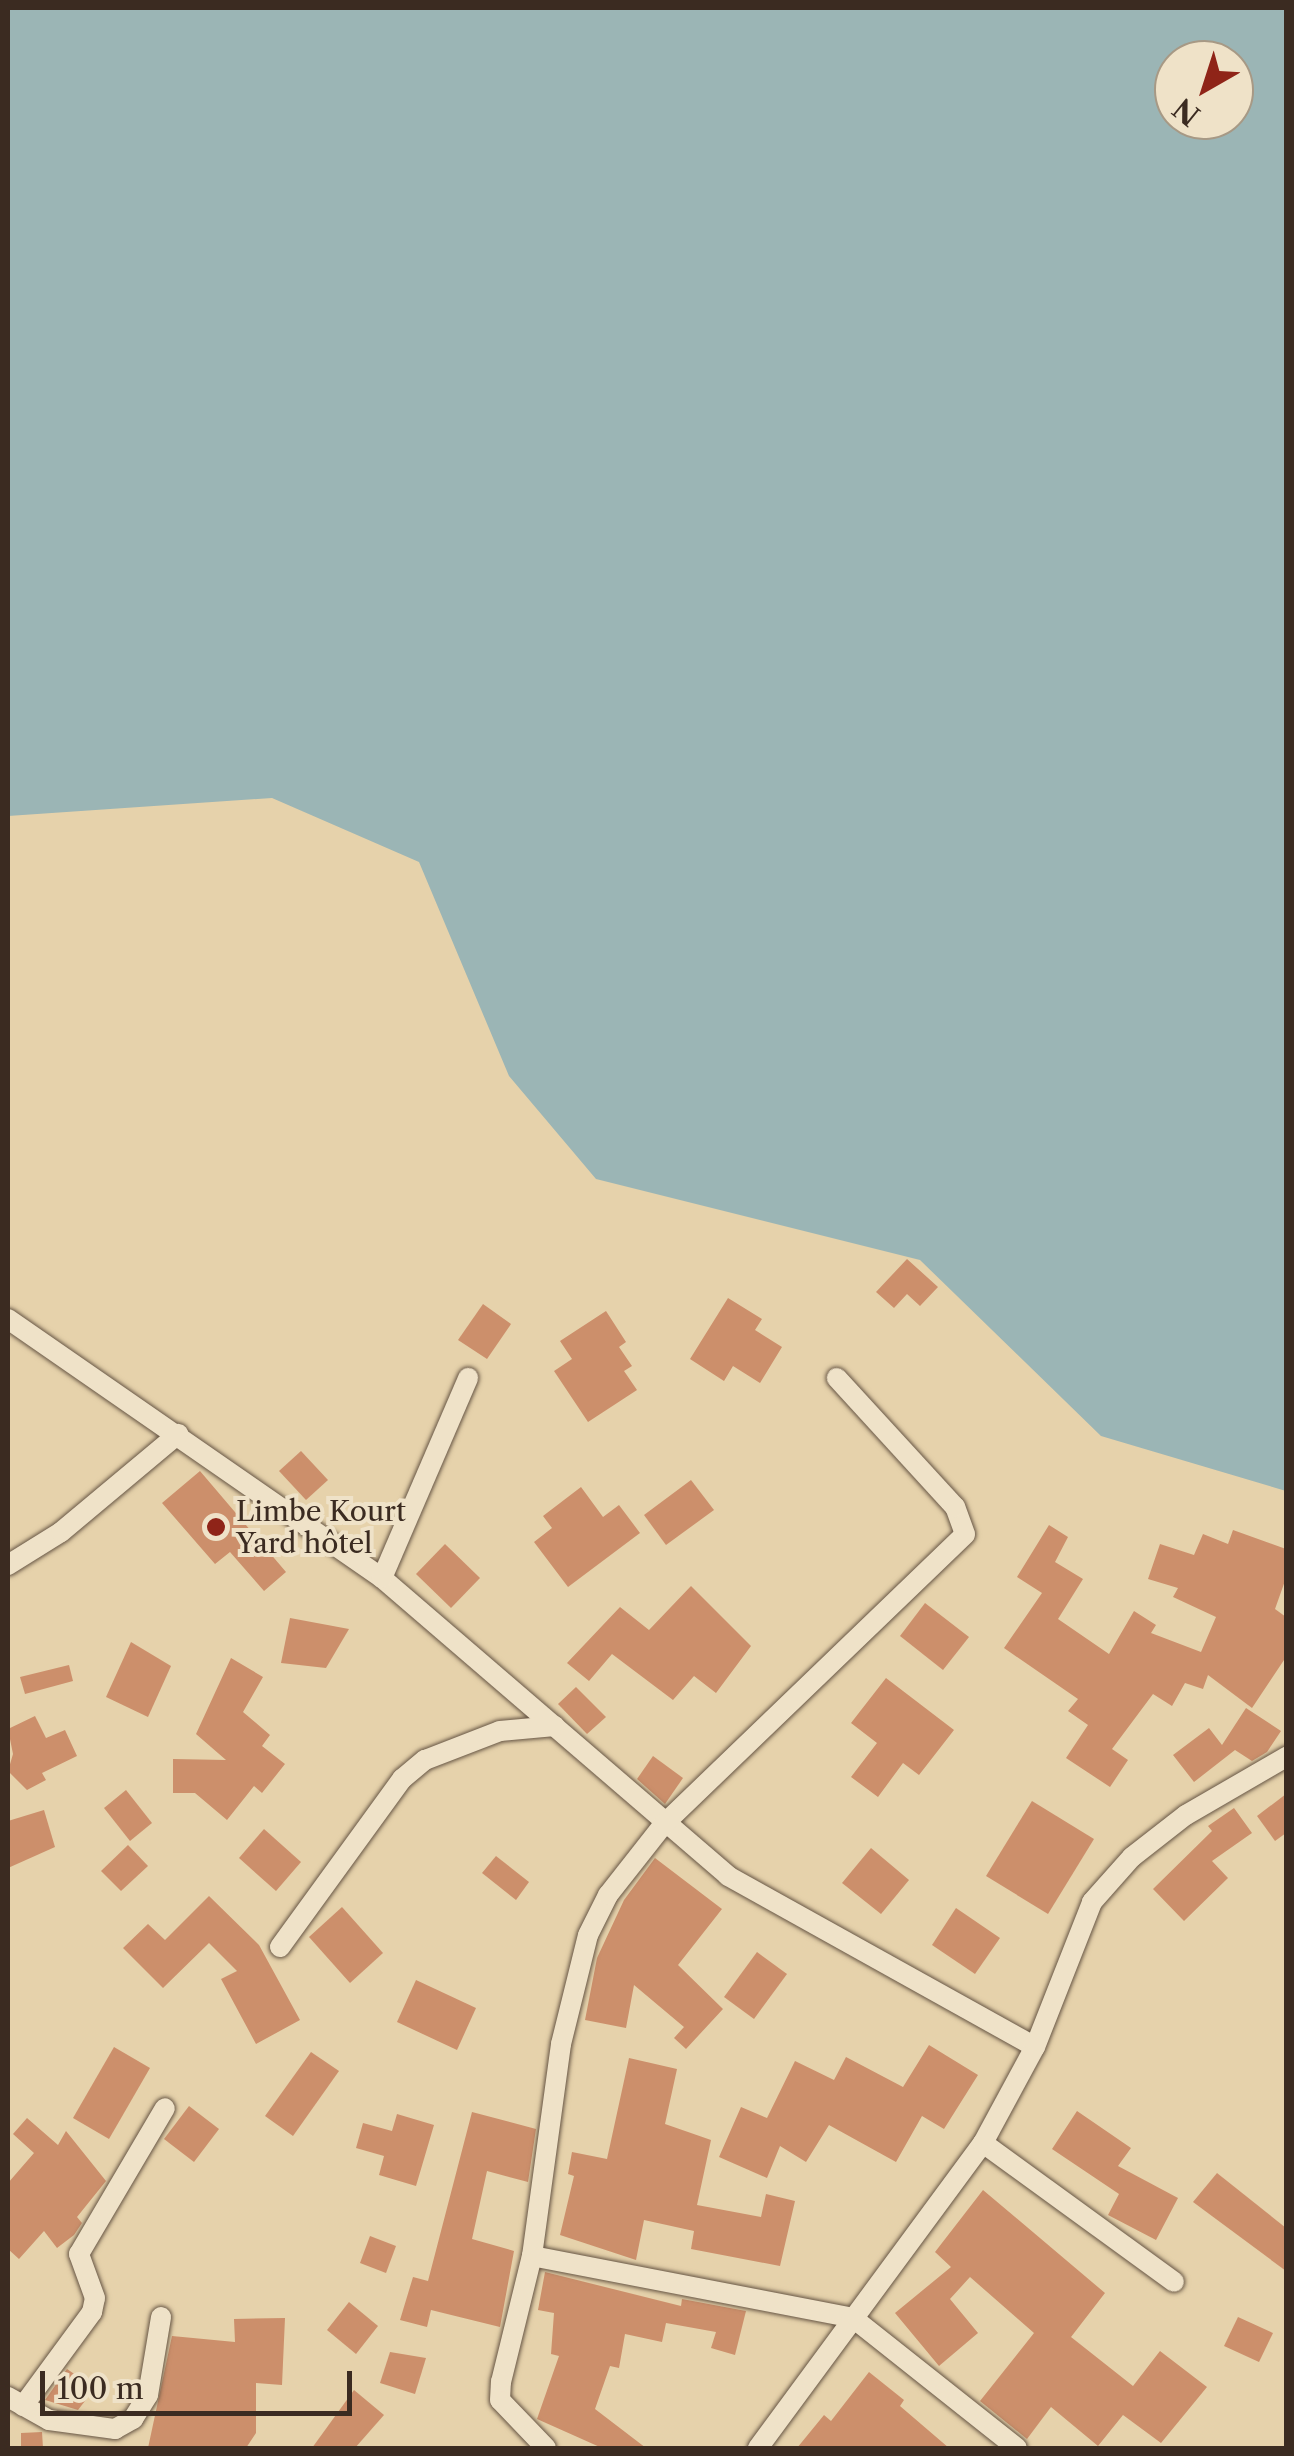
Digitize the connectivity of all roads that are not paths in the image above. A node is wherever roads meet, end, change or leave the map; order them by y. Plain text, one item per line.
1 (14, 1324) edge
2 (8, 1347) edge
3 (468, 1378) dead end
4 (837, 1378) dead end
5 (178, 1434) junction
6 (8, 1564) edge
7 (382, 1578) junction
8 (555, 1726) junction
9 (1286, 1757) edge
10 (663, 1825) junction
11 (280, 1947) dead end
12 (1035, 2047) junction
13 (165, 2108) dead end
14 (983, 2143) junction
15 (532, 2256) junction
16 (1174, 2282) dead end
17 (160, 2317) dead end
18 (854, 2318) junction
19 (15, 2402) edge
20 (546, 2448) edge
21 (758, 2448) edge
22 (1018, 2448) edge

1 - 2 street
1 - 5 street
3 - 7 street
4 - 10 street
5 - 6 street
5 - 7 street
7 - 8 street
8 - 10 street
8 - 11 street
9 - 12 street
10 - 12 street
10 - 15 street
12 - 14 street
13 - 19 street
14 - 16 street
14 - 18 street
15 - 18 street
15 - 20 street
17 - 19 street
18 - 21 street
18 - 22 street

